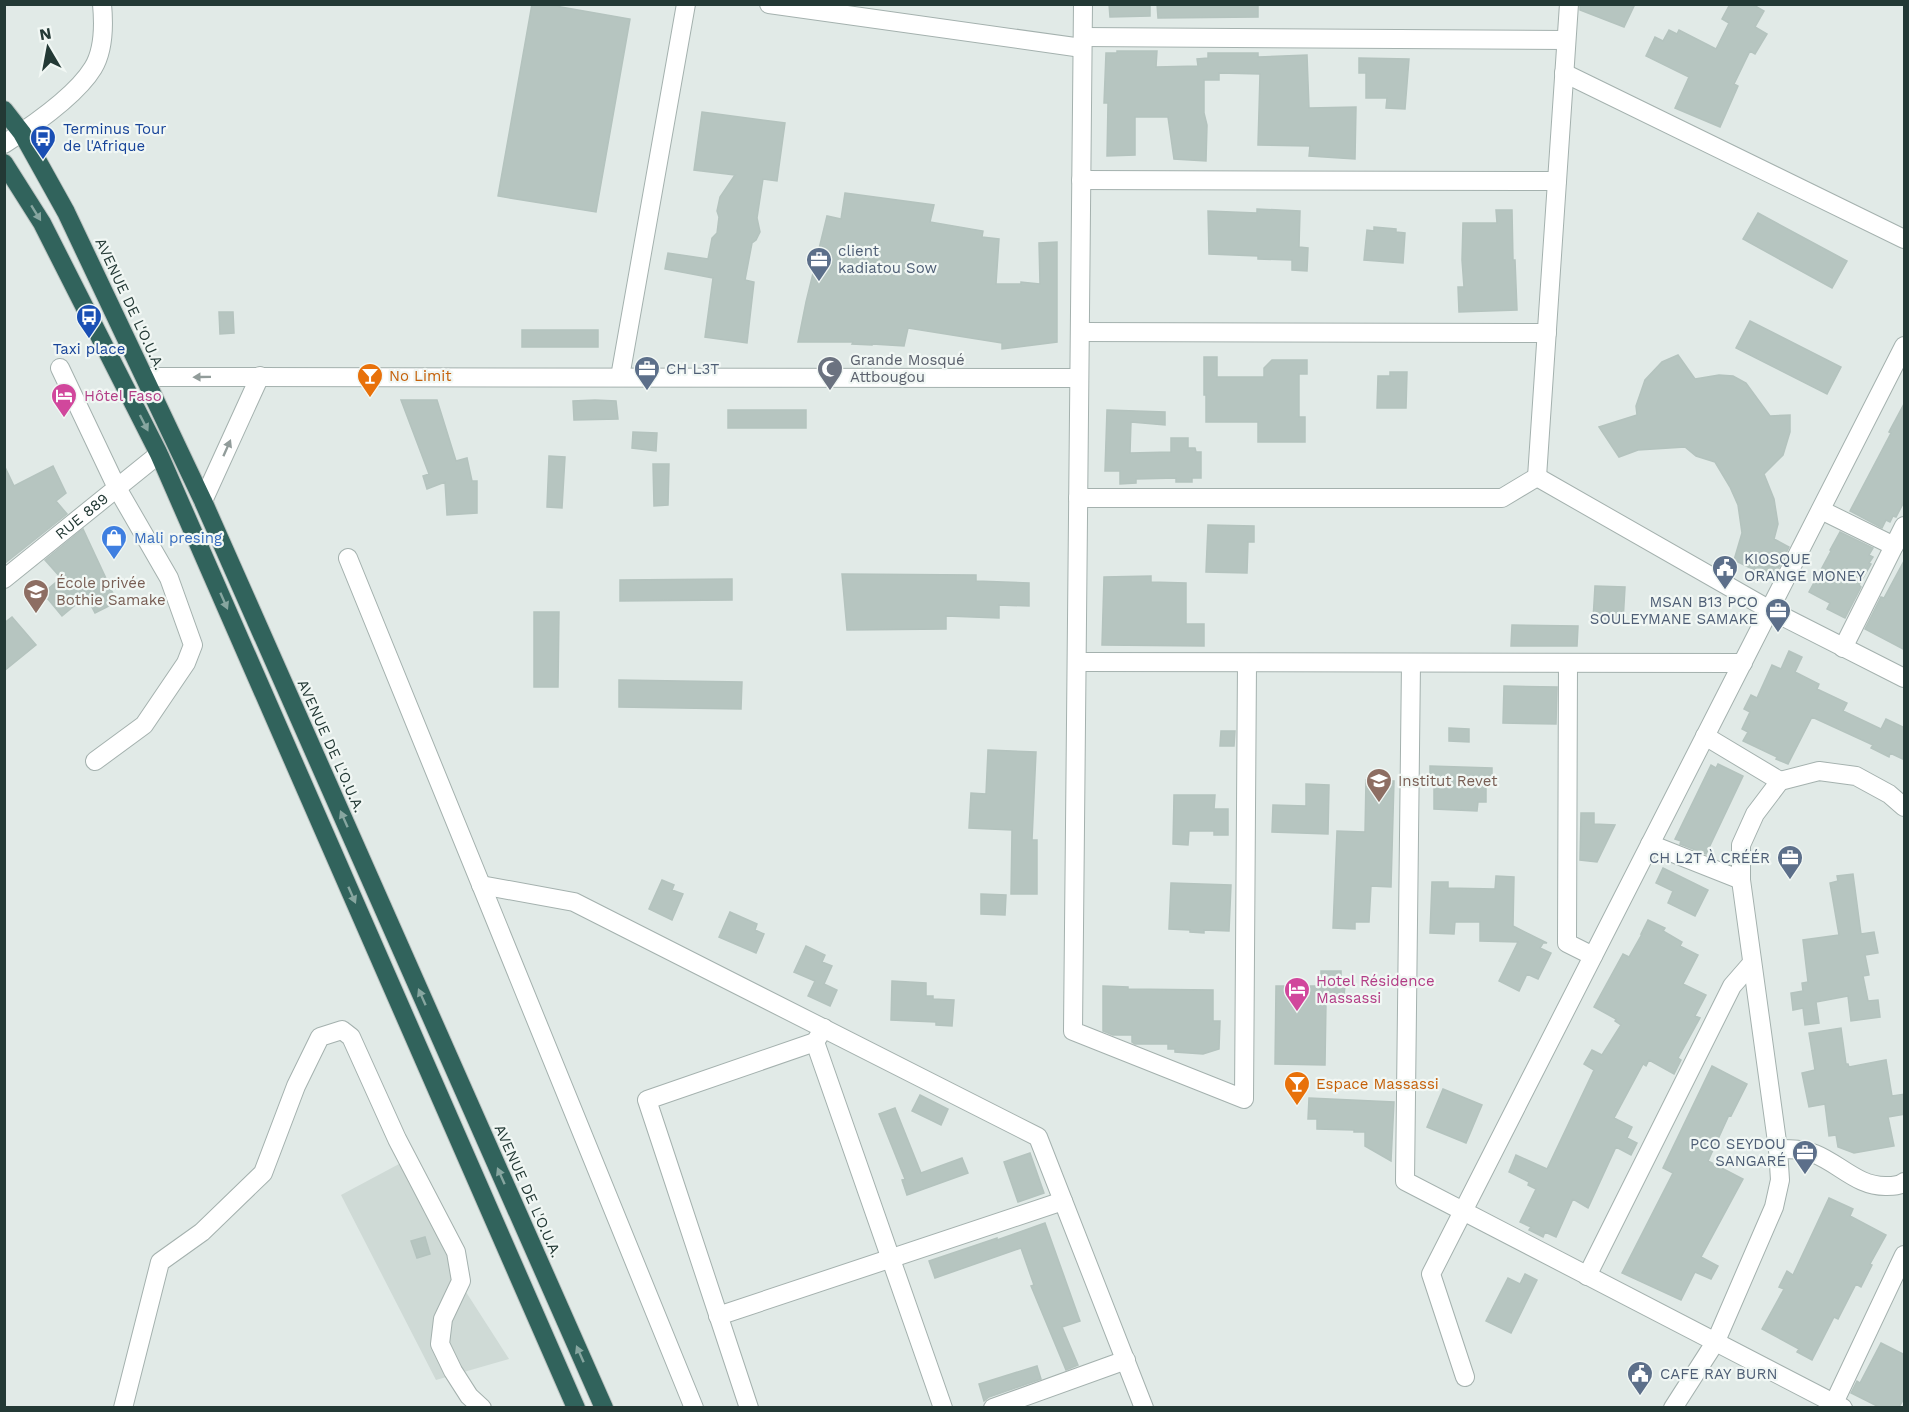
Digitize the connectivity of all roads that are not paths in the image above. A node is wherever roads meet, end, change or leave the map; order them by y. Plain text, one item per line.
1 (102, 4) edge
2 (686, 4) edge
3 (769, 4) edge
4 (1083, 4) edge
5 (1569, 4) edge
6 (1566, 40) junction
7 (1082, 43) junction
8 (1564, 73) junction
9 (4, 110) edge
10 (22, 133) junction
11 (4, 144) edge
12 (4, 163) edge
13 (1081, 180) junction
14 (1557, 181) junction
15 (1905, 239) edge
16 (1080, 332) junction
17 (1547, 333) junction
18 (1905, 346) edge
19 (60, 368) dead end
20 (260, 376) junction
21 (145, 377) junction
22 (620, 377) junction
23 (1079, 378) junction
24 (159, 454) junction
25 (1537, 477) junction
26 (117, 488) junction
27 (1078, 498) junction
28 (203, 501) junction
29 (1821, 510) junction
30 (1905, 526) edge
31 (1894, 546) junction
32 (348, 558) dead end
33 (4, 579) edge
34 (1770, 610) junction
35 (1843, 648) junction
36 (1077, 662) junction
37 (1247, 663) junction
38 (1411, 663) junction
39 (1568, 663) junction
40 (1743, 663) junction
41 (1904, 677) edge
42 (1705, 736) junction
43 (95, 761) dead end
44 (1780, 781) junction
45 (1905, 807) edge
46 (1650, 844) junction
47 (1741, 880) junction
48 (481, 885) junction
49 (1593, 956) junction
50 (1752, 963) junction
51 (819, 1035) junction
52 (1778, 1149) junction
53 (1905, 1182) edge
54 (1063, 1201) junction
55 (1462, 1211) junction
56 (1905, 1255) edge
57 (891, 1258) junction
58 (1587, 1276) junction
59 (718, 1316) junction
60 (1716, 1341) junction
61 (1126, 1360) junction
62 (1465, 1377) dead end
63 (1838, 1405) edge
64 (123, 1407) edge
65 (482, 1407) edge
66 (576, 1407) edge
67 (604, 1407) edge
68 (694, 1407) edge
69 (749, 1407) edge
70 (943, 1407) edge
71 (993, 1407) edge
72 (1144, 1407) edge
73 (1673, 1407) edge

1 - 10 street
2 - 22 street
3 - 7 street
4 - 7 street
5 - 6 street
6 - 7 street
6 - 8 street
7 - 13 street
8 - 14 street
8 - 15 street
9 - 10 highway, AVENUE DE L'O.U.A.
10 - 11 street
10 - 21 highway, AVENUE DE L'O.U.A.
12 -> 24 highway
13 - 14 street
13 - 16 street
14 - 17 street
16 - 17 street
16 - 23 street
17 - 25 street
18 - 29 street
19 - 26 street
20 -> 21 street
20 - 22 street
28 -> 20 street
21 - 28 highway, AVENUE DE L'O.U.A.
22 - 23 street
23 - 27 street
24 - 26 street, RUE 889
24 -> 66 highway
25 - 27 street
25 - 34 street
26 - 33 street, RUE 889
26 - 43 street
27 - 36 street
67 -> 28 highway, AVENUE DE L'O.U.A.
29 - 31 street
29 - 34 street
30 - 31 street
31 - 35 street
32 - 48 street
34 - 35 street
34 - 40 street
35 - 41 street
36 - 37 street
36 - 37 street
37 - 38 street
38 - 39 street
38 - 55 street
39 - 40 street
39 - 49 street
40 - 42 street
42 - 44 street
42 - 46 street
44 - 45 street
44 - 47 street
46 - 47 street
46 - 49 street
47 - 50 street
48 - 51 street
48 - 68 street
49 - 55 street
50 - 52 street
50 - 58 street
51 - 54 street
51 - 57 street
51 - 59 street
52 - 53 street
52 - 60 street
54 - 57 street
54 - 61 street
55 - 58 street
55 - 62 street
56 - 63 street
57 - 59 street
57 - 70 street
58 - 60 street
59 - 69 street
60 - 63 street
60 - 73 street
61 - 71 street
61 - 72 street
64 - 65 street

